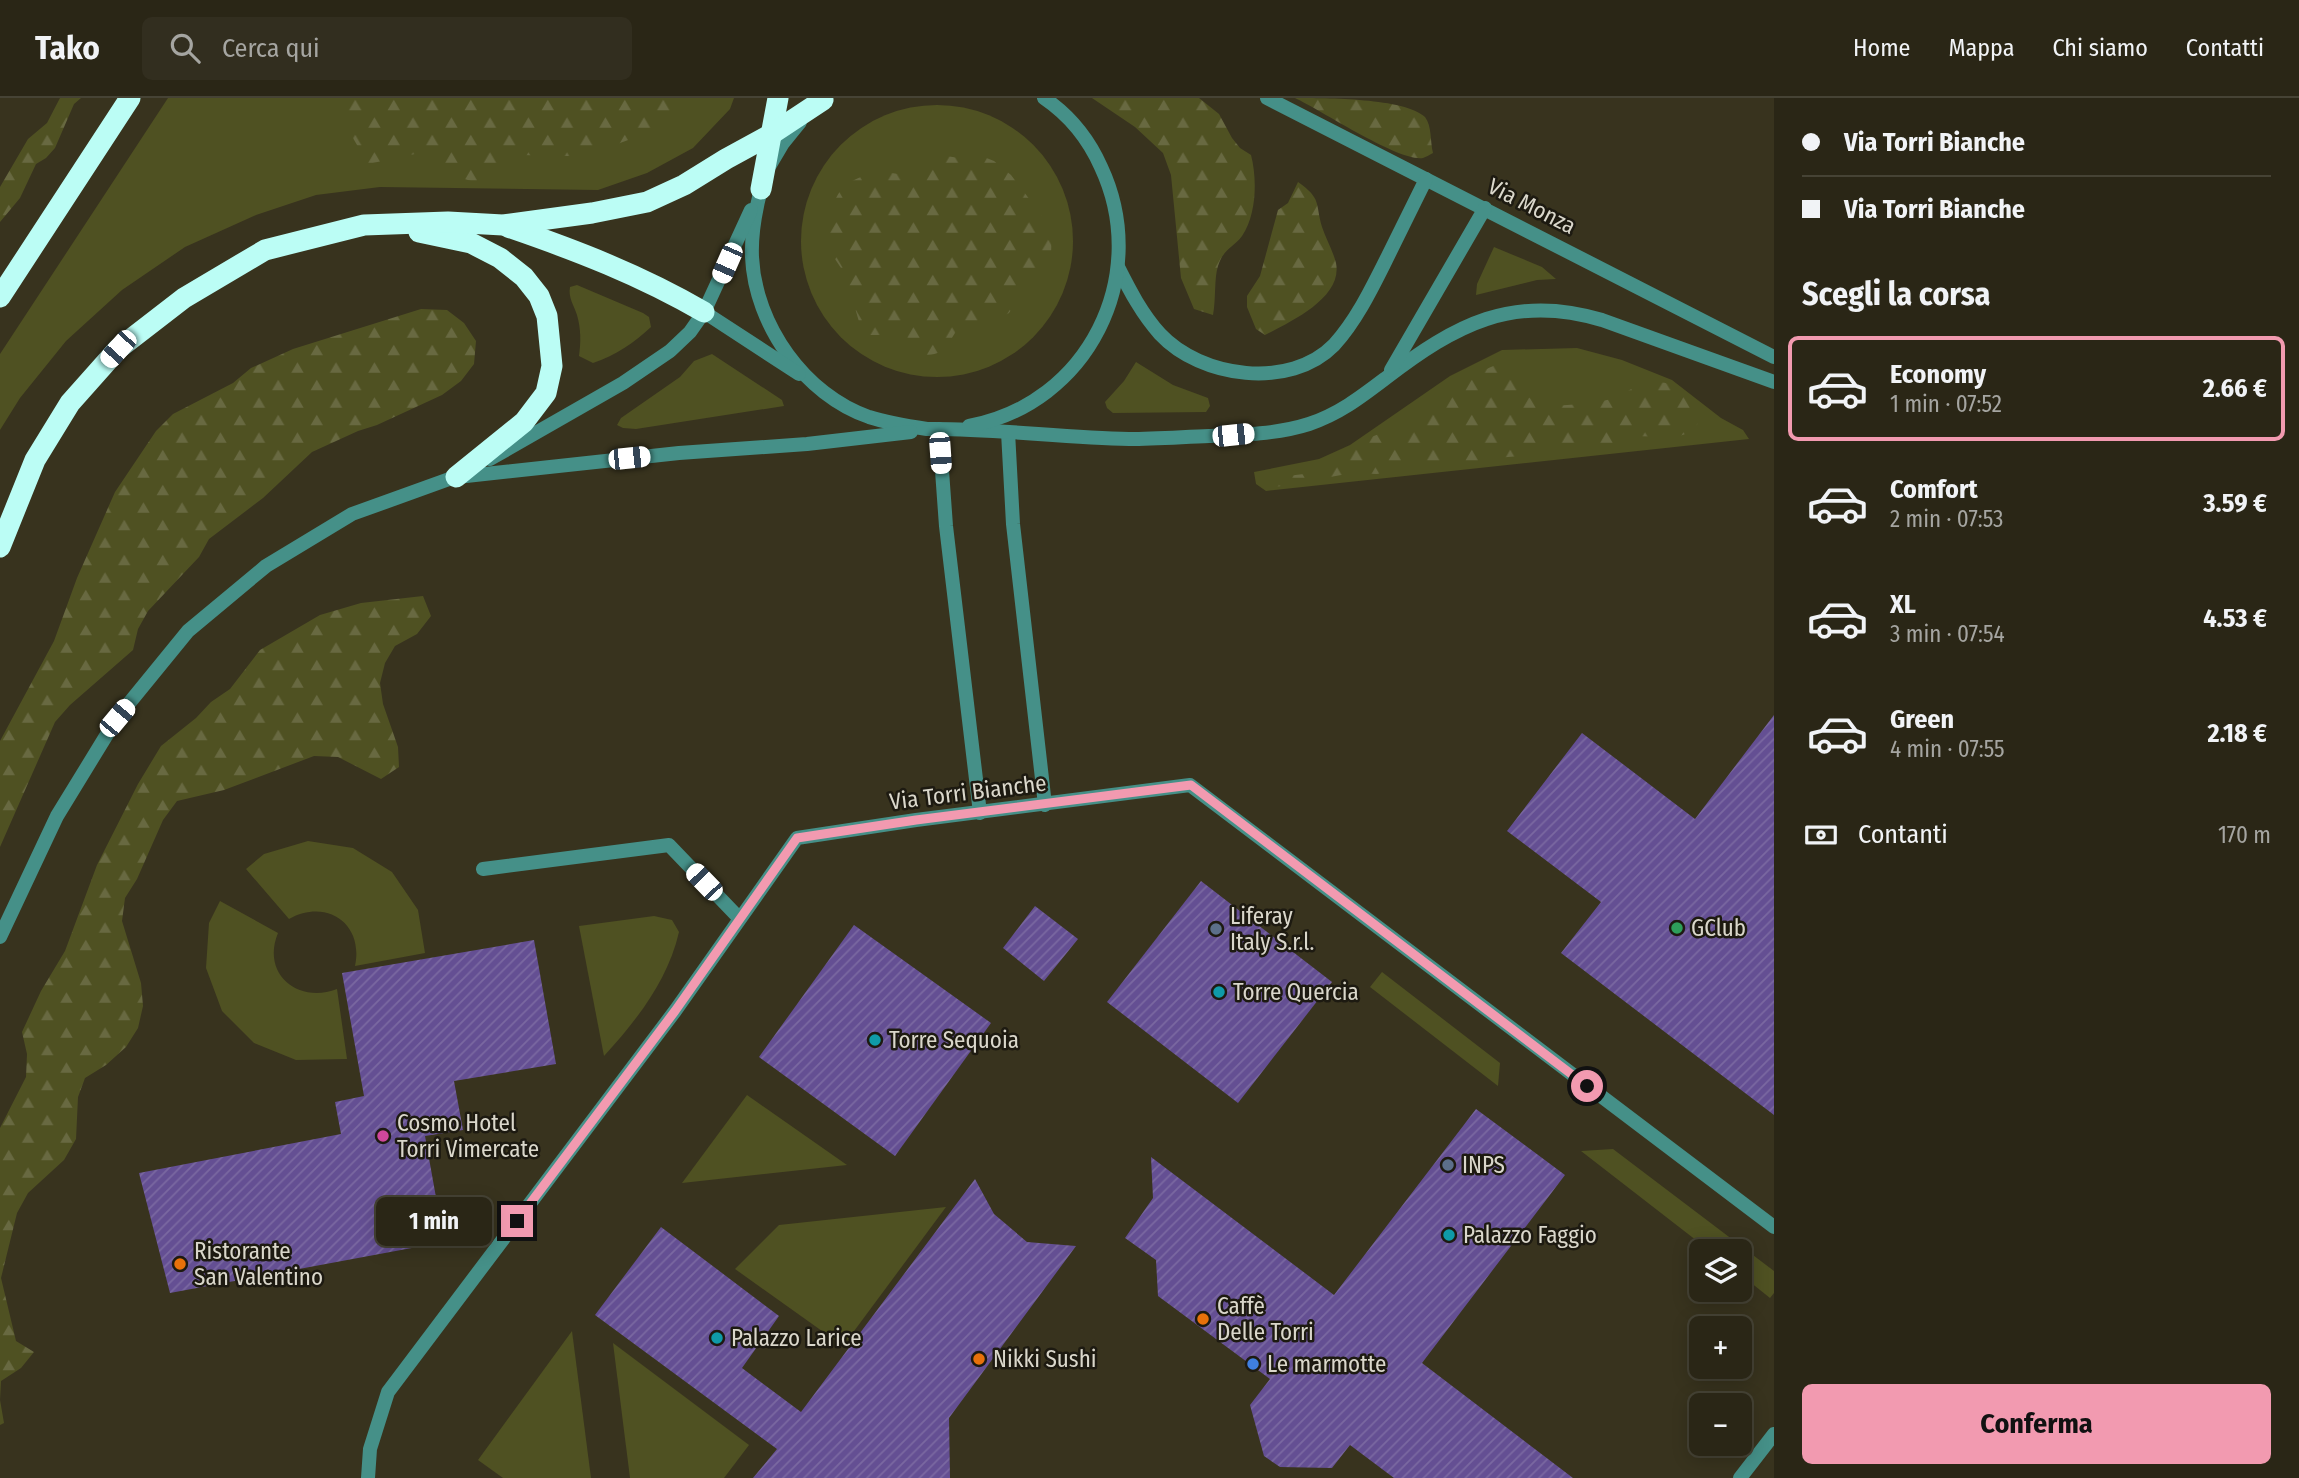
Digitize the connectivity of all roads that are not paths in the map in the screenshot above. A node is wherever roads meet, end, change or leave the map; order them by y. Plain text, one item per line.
1 (130, 98) edge
2 (778, 98) edge
3 (1044, 98) edge
4 (1267, 98) edge
5 (825, 99) edge
6 (770, 135) junction
7 (1426, 178) junction
8 (761, 189) junction
9 (1485, 208) junction
10 (365, 225) junction
11 (503, 225) junction
12 (1118, 267) junction
13 (0, 297) edge
14 (704, 312) junction
15 (1774, 357) edge
16 (1386, 377) junction
17 (1774, 382) edge
18 (835, 398) junction
19 (939, 429) junction
20 (1008, 432) junction
21 (456, 477) junction
22 (0, 547) edge
23 (1045, 805) junction
24 (980, 813) junction
25 (483, 869) dead end
26 (739, 918) junction
27 (0, 937) edge
28 (1774, 1227) edge
29 (1774, 1434) edge
30 (368, 1478) edge
31 (1740, 1478) edge

1 - 13 highway
2 - 6 highway
3 - 12 street
4 - 7 street, Via Monza
5 - 6 highway
5 - 8 street
6 - 8 highway
6 - 11 highway
7 - 9 street, Via Monza
7 - 12 street
8 - 14 street
8 - 18 street
9 - 15 street, Via Monza
9 - 16 street
10 - 11 highway
10 - 21 highway
10 - 22 highway
11 - 14 highway
12 - 19 street
14 - 18 street
14 - 21 street
16 - 17 street
16 - 20 street
18 - 19 street
19 - 20 street
19 - 21 street
19 - 24 street
20 - 23 street
21 - 27 street
23 - 24 street, Via Torri Bianche
23 - 28 street, Via Torri Bianche
24 - 26 street, Via Torri Bianche
25 - 26 street
26 - 30 street, Via Torri Bianche
29 - 31 street

